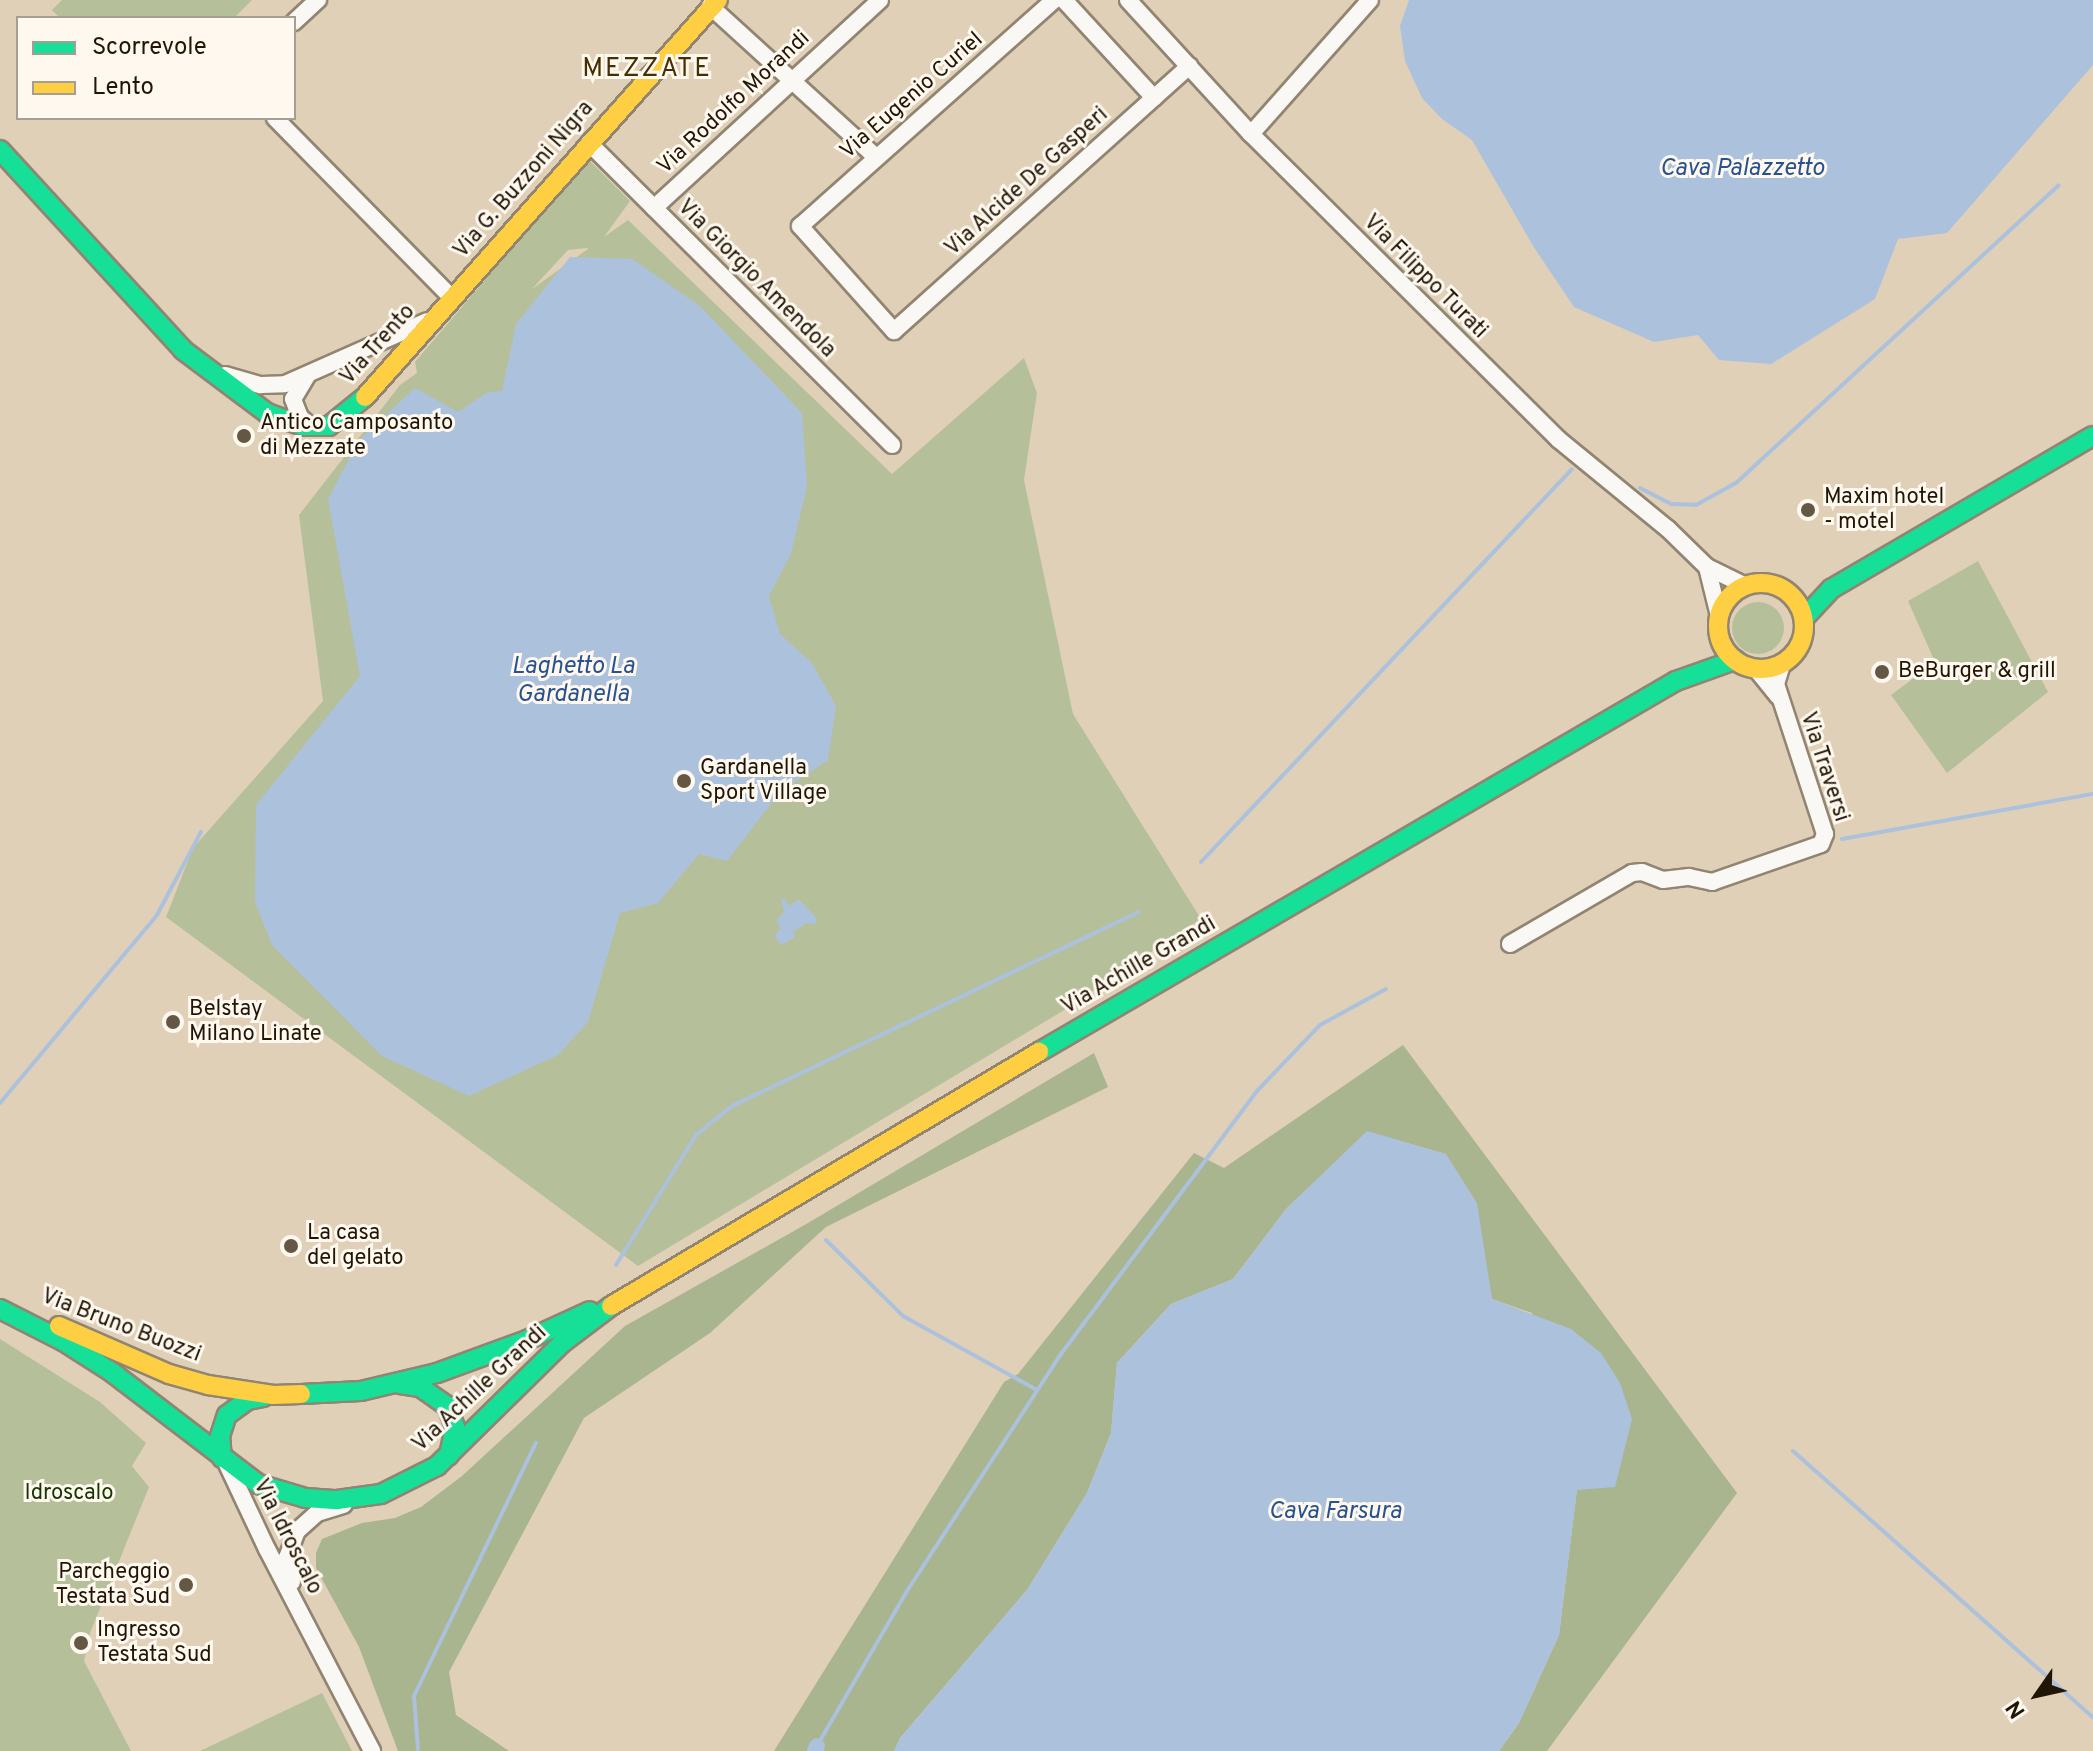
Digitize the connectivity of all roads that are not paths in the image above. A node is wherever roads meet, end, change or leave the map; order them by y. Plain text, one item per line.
1 (318, 0) edge
2 (880, 0) edge
3 (1054, 0) edge
4 (1064, 0) edge
5 (1128, 0) edge
6 (1370, 0) edge
7 (714, 3) edge
8 (296, 20) edge
9 (1189, 66) junction
10 (791, 79) junction
11 (1154, 98) junction
12 (277, 120) edge
13 (1251, 134) junction
14 (589, 143) junction
15 (0, 150) edge
16 (875, 156) junction
17 (654, 208) junction
18 (800, 226) joint
19 (452, 298) junction
20 (438, 314) junction
21 (197, 361) junction
22 (308, 375) junction
23 (312, 427) junction
24 (2093, 436) edge
25 (892, 445) dead end
26 (1707, 567) junction
27 (1746, 586) junction
28 (1831, 589) junction
29 (1792, 596) junction
30 (1719, 616) junction
31 (1804, 618) junction
32 (1720, 637) junction
33 (1735, 660) junction
34 (1782, 664) junction
35 (1756, 669) junction
36 (1676, 681) junction
37 (1779, 698) junction
38 (1510, 944) dead end
39 (627, 1294) junction
40 (0, 1307) edge
41 (399, 1384) junction
42 (273, 1395) junction
43 (449, 1456) junction
44 (224, 1460) junction
45 (381, 1494) junction
46 (310, 1632) junction
47 (372, 1751) edge

1 - 8 street
2 - 10 street, Via Rodolfo Morandi
3 - 16 street, Via Eugenio Curiel
4 - 11 street
5 - 9 street, Via Filippo Turati
6 - 13 street
7 - 10 street
7 - 14 main road, Via G. Buzzoni Nigra
9 - 11 street, Via Alcide De Gasperi
9 - 13 street, Via Filippo Turati
10 - 16 street
10 - 17 street, Via Rodolfo Morandi
11 - 18 street, Via Alcide De Gasperi
12 - 19 street
13 - 26 street, Via Filippo Turati
14 - 17 street, Via Giorgio Amendola
14 - 19 main road, Via G. Buzzoni Nigra
15 - 21 main road, Via Trento
16 - 18 street, Via Eugenio Curiel
17 - 25 street, Via Giorgio Amendola
19 - 20 main road, Via G. Buzzoni Nigra
20 - 22 street, Via Trento
20 - 23 main road, Via Trento
21 - 22 street, Via Trento
21 - 23 main road, Via Trento
22 - 23 street, Via Trento
24 - 28 main road
26 - 27 street, Via Filippo Turati
26 - 30 street
27 - 29 main road
27 - 30 main road
28 - 29 main road
28 - 31 main road
29 - 31 main road
30 - 32 main road
31 - 34 main road
32 - 33 main road
32 - 36 main road, Via Achille Grandi
33 - 35 main road
33 - 36 main road, Via Achille Grandi
34 - 35 main road
34 - 37 street
35 - 37 street
36 - 39 main road, Via Achille Grandi
37 - 38 street, Via Traversi
39 - 41 main road, Via Achille Grandi
39 - 43 main road, Via Achille Grandi
40 - 42 main road, Via Bruno Buozzi
40 - 44 main road, Via Bruno Buozzi
41 - 42 main road, Via Achille Grandi
41 - 43 main road
42 - 44 main road
43 - 45 main road, Via Achille Grandi
44 - 45 main road, Via Achille Grandi
44 - 46 street, Via Idroscalo
45 - 46 street, Via Idroscalo
46 - 47 street, Via Idroscalo

